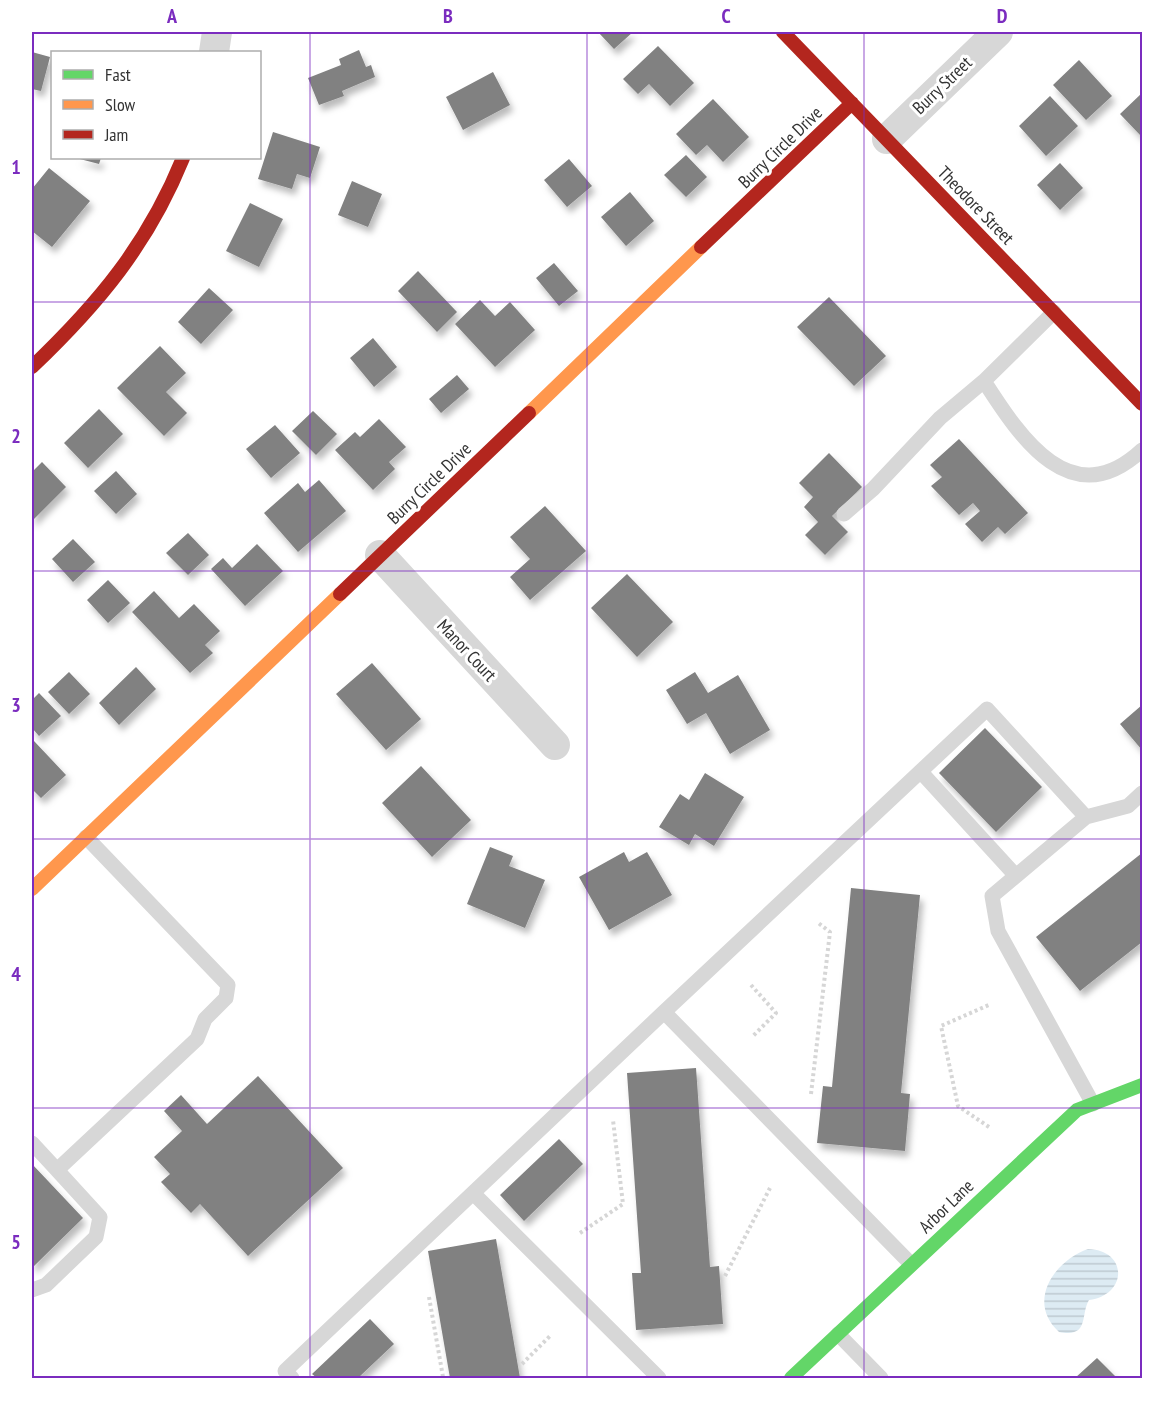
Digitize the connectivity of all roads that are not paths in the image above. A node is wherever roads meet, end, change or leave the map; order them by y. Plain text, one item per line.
1 (217, 32) edge
2 (783, 32) edge
3 (998, 32) edge
4 (214, 51) edge
5 (852, 103) junction
6 (887, 139) junction
7 (183, 159) edge
8 (1054, 312) junction
9 (32, 367) edge
10 (984, 381) junction
11 (1143, 404) edge
12 (1143, 450) edge
13 (844, 514) dead end
14 (380, 555) junction
15 (555, 745) dead end
16 (921, 772) junction
17 (1143, 793) edge
18 (1086, 817) junction
19 (86, 837) junction
20 (1016, 876) junction
21 (32, 889) edge
22 (664, 1012) junction
23 (1143, 1085) edge
24 (1093, 1104) junction
25 (32, 1143) edge
26 (57, 1170) junction
27 (473, 1193) junction
28 (911, 1264) junction
29 (32, 1290) edge
30 (838, 1334) junction
31 (285, 1376) edge
32 (659, 1378) edge
33 (791, 1378) edge
34 (881, 1378) edge

1 - 4 street
2 - 5 street, Theodore Street
3 - 6 street, Burry Street
5 - 6 street, Theodore Street
5 - 14 street, Burry Circle Drive
6 - 8 street, Theodore Street
7 - 9 street
8 - 10 lane
8 - 11 street, Theodore Street
10 - 12 lane
10 - 13 lane
14 - 15 street, Manor Court
14 - 19 street, Burry Circle Drive
16 - 18 lane
16 - 20 lane
16 - 22 lane
17 - 18 lane
18 - 20 lane
19 - 21 street, Burry Circle Drive
19 - 26 lane
20 - 24 lane
22 - 27 lane
22 - 28 lane
23 - 24 street, Arbor Lane
24 - 28 street, Arbor Lane
25 - 26 lane
26 - 29 lane
27 - 31 lane
27 - 32 lane
28 - 30 street, Arbor Lane
30 - 33 street, Arbor Lane
30 - 34 lane

